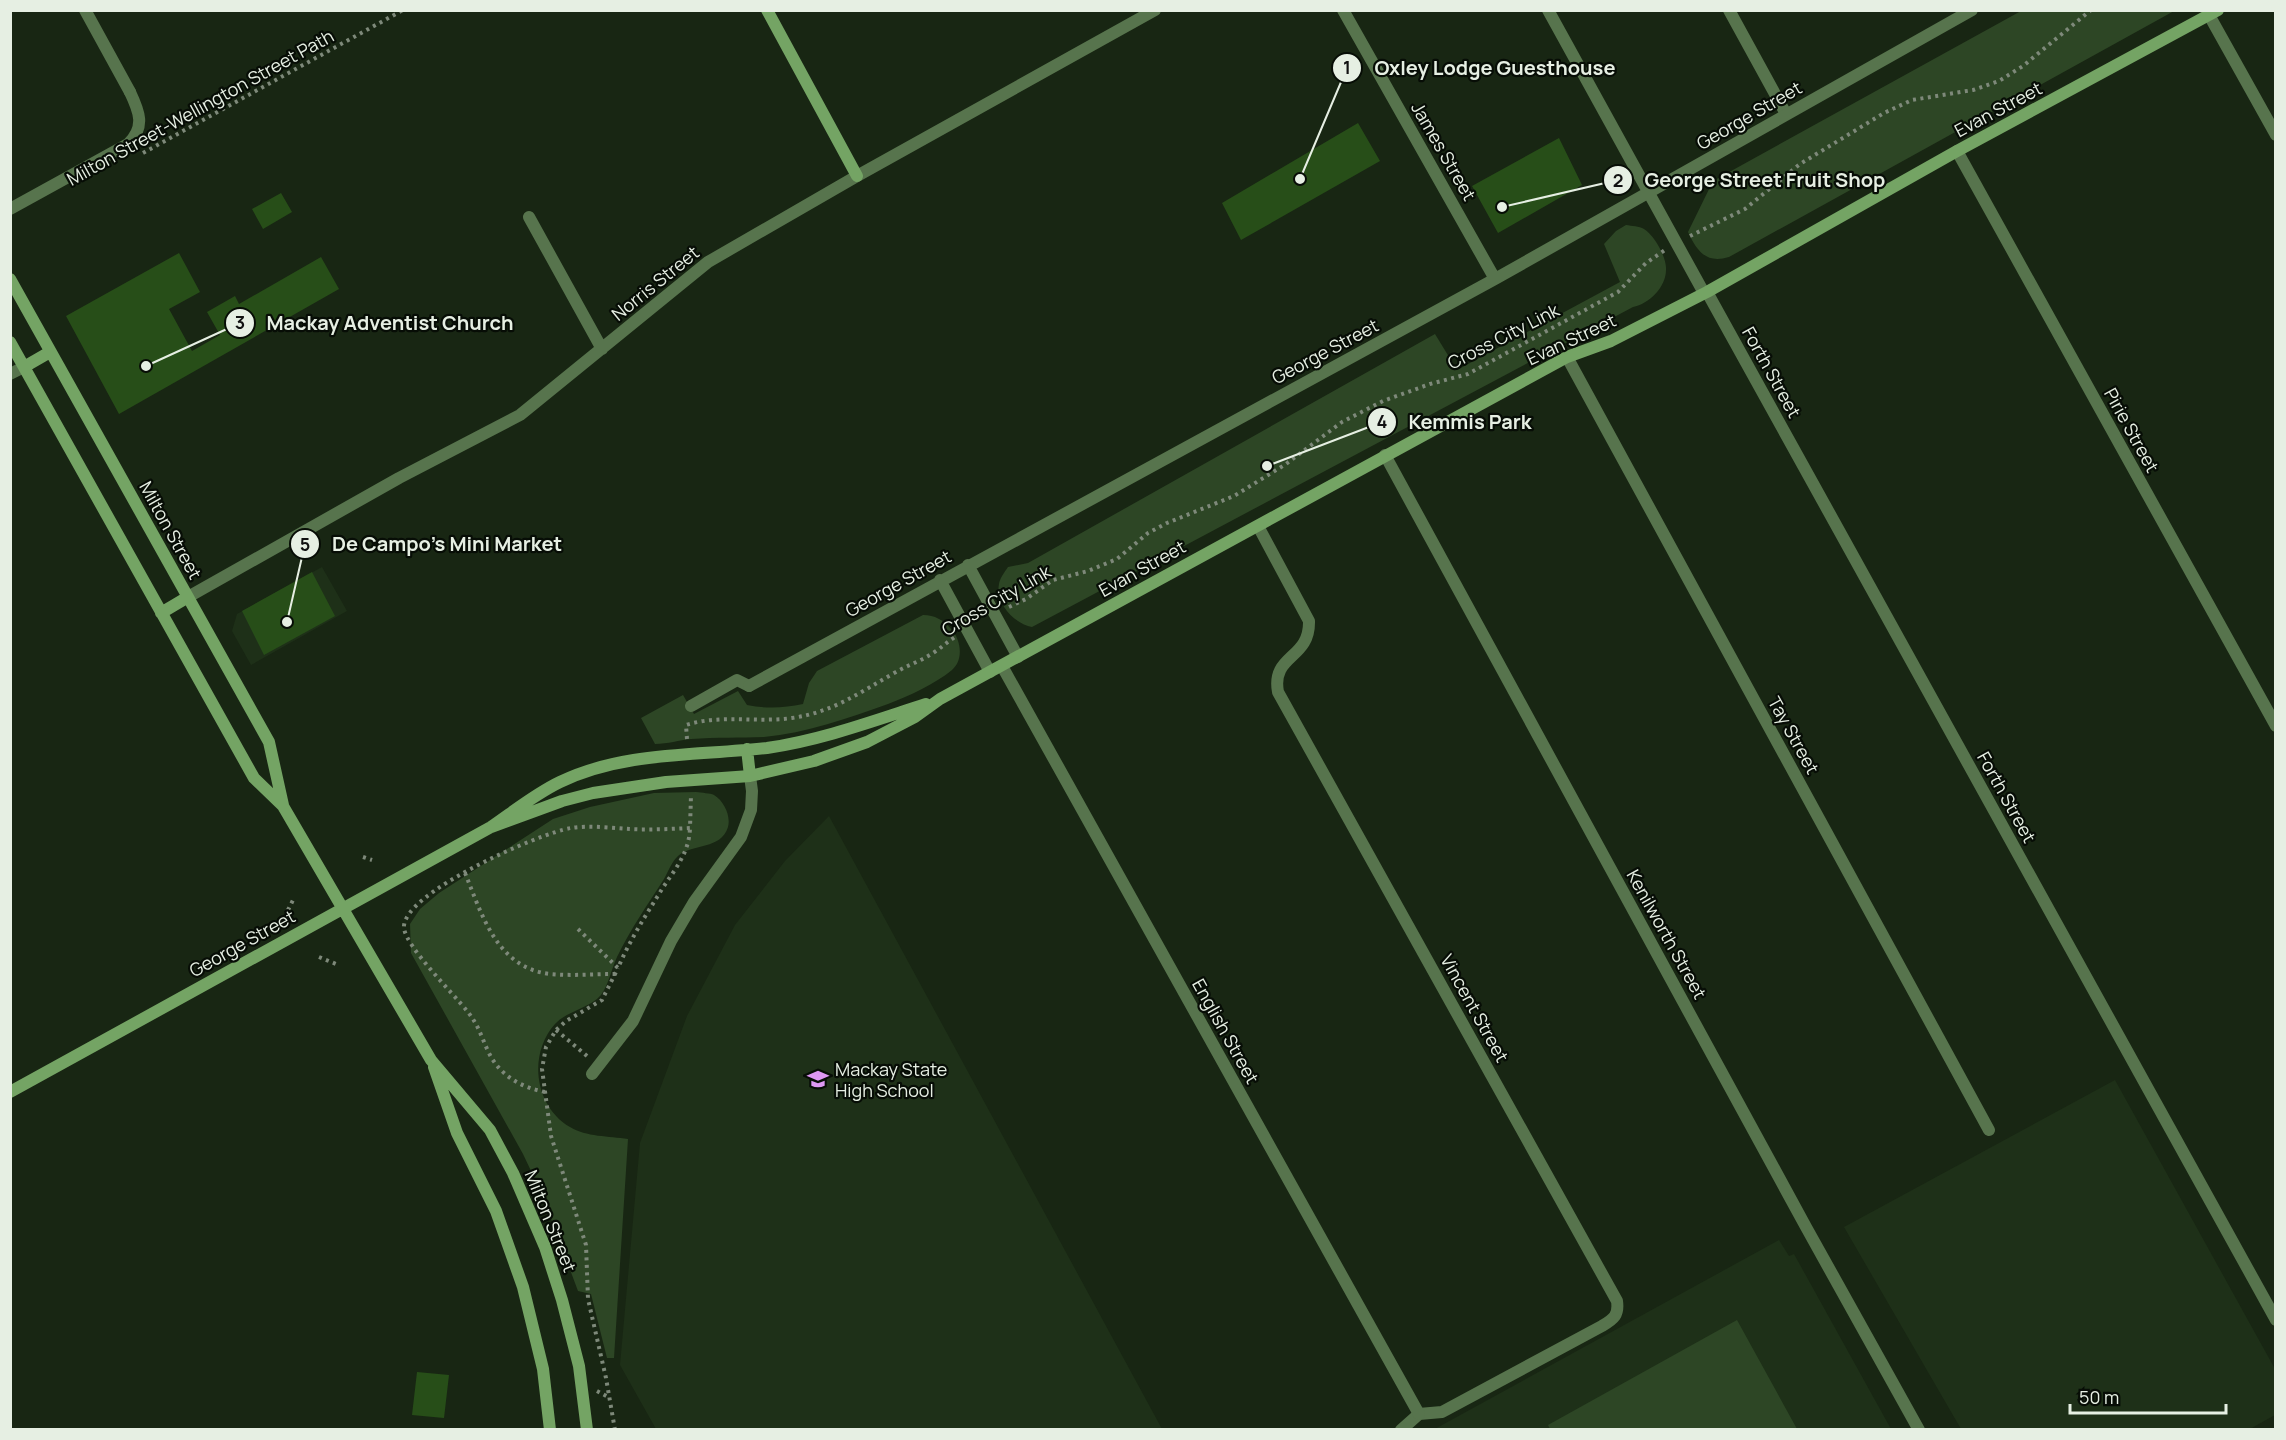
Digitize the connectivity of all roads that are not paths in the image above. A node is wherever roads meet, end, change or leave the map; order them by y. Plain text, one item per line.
1 (85, 10) edge
2 (767, 10) edge
3 (1155, 10) edge
4 (1343, 10) edge
5 (1548, 10) edge
6 (1729, 10) edge
7 (1972, 10) edge
8 (2213, 13) edge
9 (1786, 114) junction
10 (2276, 135) edge
11 (1958, 152) junction
12 (857, 176) junction
13 (1650, 192) junction
14 (10, 209) edge
15 (529, 217) dead end
16 (10, 279) edge
17 (1496, 279) junction
18 (1706, 292) junction
19 (10, 342) edge
20 (602, 348) junction
21 (50, 352) junction
22 (1567, 357) junction
23 (24, 367) junction
24 (10, 374) edge
25 (1385, 455) junction
26 (1258, 526) junction
27 (968, 565) junction
28 (940, 580) junction
29 (188, 597) junction
30 (161, 613) junction
31 (1018, 657) junction
32 (1002, 666) junction
33 (990, 672) junction
34 (940, 699) junction
35 (691, 706) dead end
36 (2276, 726) edge
37 (747, 749) junction
38 (750, 776) junction
39 (283, 806) junction
40 (491, 827) junction
41 (342, 909) junction
42 (431, 1060) junction
43 (596, 1070) road end
44 (10, 1092) edge
45 (1989, 1130) dead end
46 (2276, 1320) edge
47 (1419, 1414) junction
48 (587, 1424) edge
49 (550, 1427) edge
50 (1401, 1430) edge
51 (1919, 1430) edge

1 - 14 street
2 - 12 street
3 - 12 street, Norris Street
4 - 17 street, James Street
5 - 13 street, Forth Street
6 - 9 street
7 - 9 street, George Street
8 - 10 street
8 - 11 street, Evan Street
9 - 13 street, George Street
11 - 18 street, Evan Street
11 - 36 street, Pirie Street
12 - 20 street, Norris Street
13 - 17 street, George Street
13 - 18 street, Forth Street
15 - 20 street
16 - 21 street, Milton Street
17 - 27 street, George Street
18 - 22 street, Evan Street
18 - 46 street, Forth Street
19 - 23 street, Milton Street
20 - 29 street, Norris Street
21 - 23 street
21 - 29 street, Milton Street
22 - 25 street, Evan Street
22 - 45 street, Tay Street
23 - 24 street
23 - 30 street, Milton Street
25 - 26 street, Evan Street
25 - 51 street, Kenilworth Street
26 - 31 street, Evan Street
26 - 47 street, Vincent Street
27 - 28 street, George Street
27 - 31 street
28 - 33 street
28 - 35 street, George Street
29 - 30 street
29 - 39 street, Milton Street
30 - 39 street, Milton Street
31 - 32 street, Evan Street
32 - 33 street, Evan Street
32 - 47 street, English Street
33 - 34 street, Evan Street
34 - 37 street, Evan Street
34 - 38 street, Evan Street
37 - 38 street
37 - 40 street, George Street
38 - 40 street, George Street
38 - 43 street
39 - 41 street, Milton Street
40 - 41 street, George Street
41 - 42 street, Milton Street
41 - 44 street, George Street
42 - 48 street, Milton Street
42 - 49 street, Milton Street
47 - 50 street

